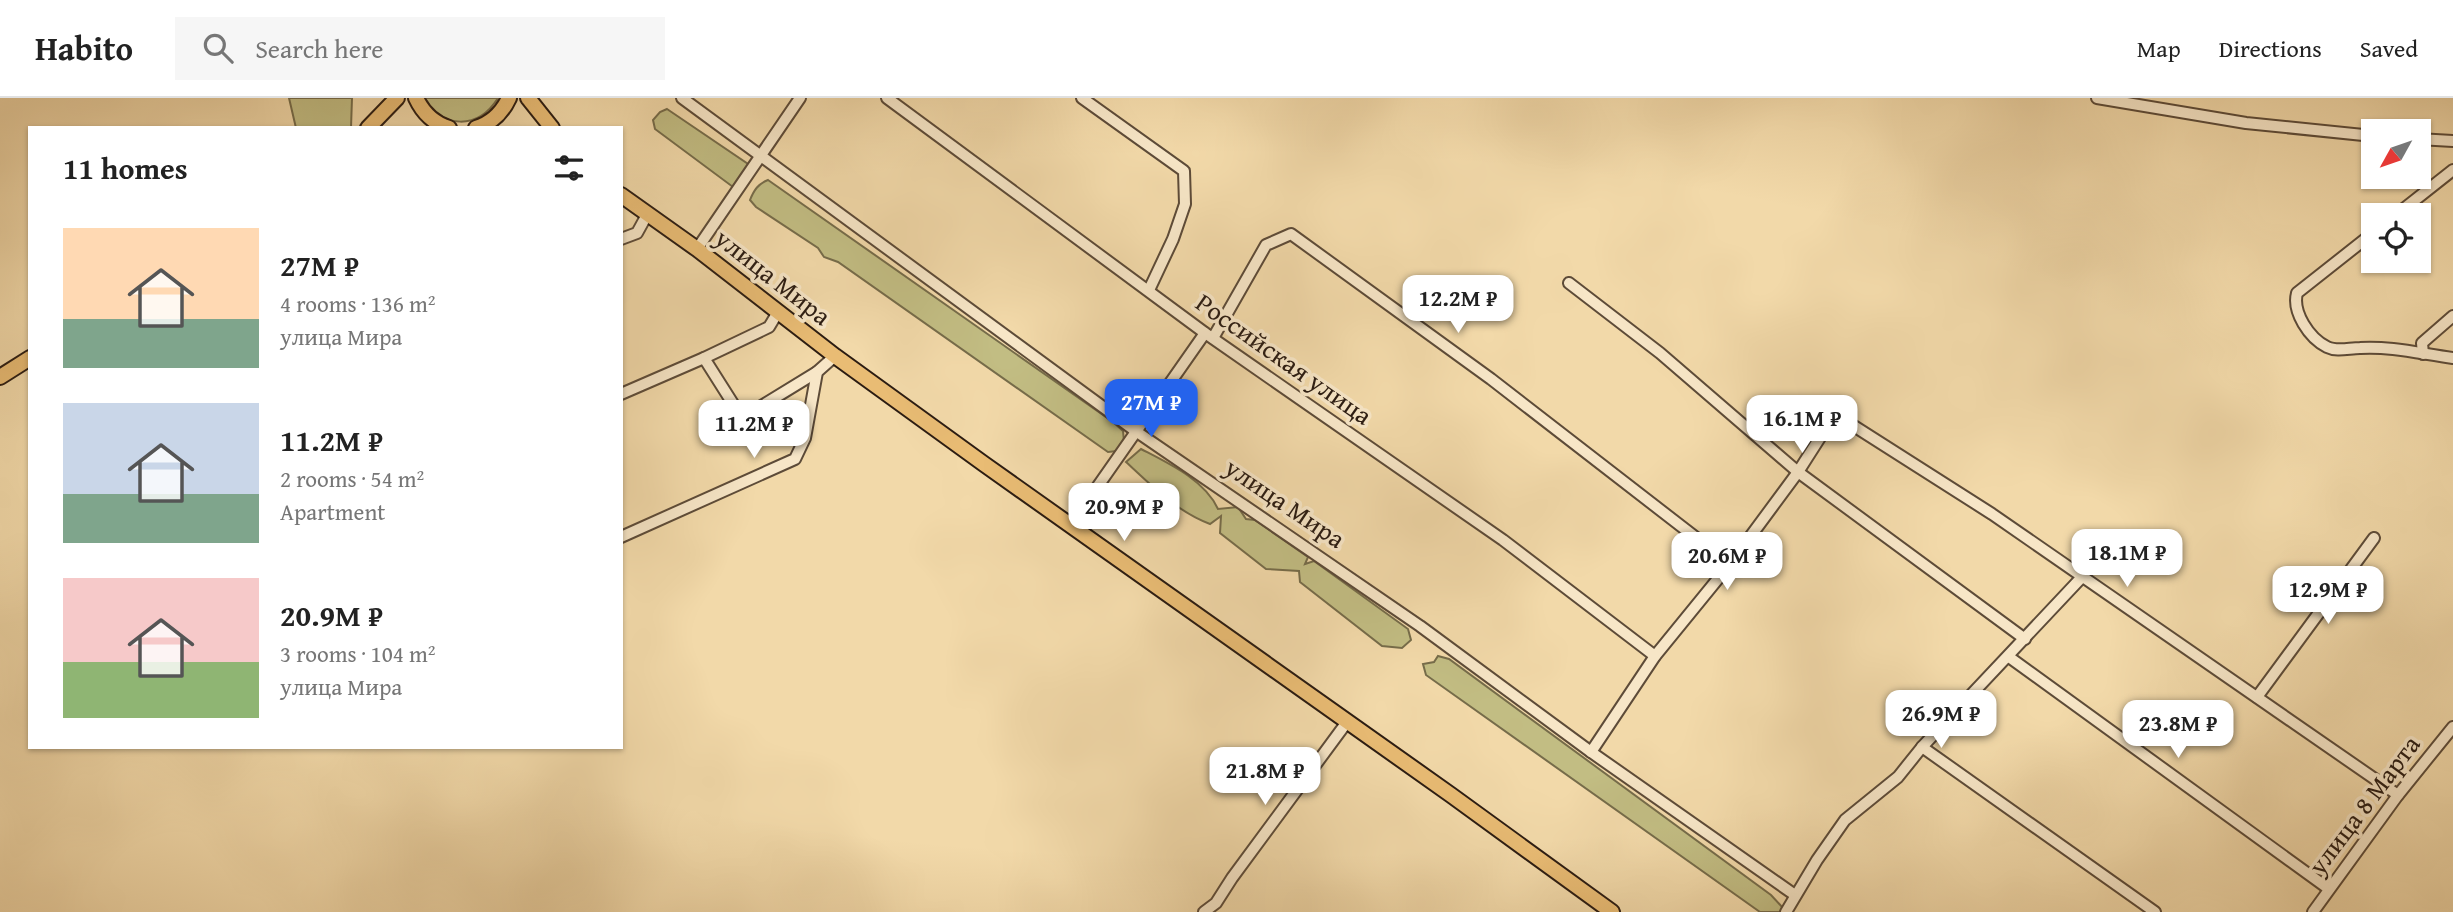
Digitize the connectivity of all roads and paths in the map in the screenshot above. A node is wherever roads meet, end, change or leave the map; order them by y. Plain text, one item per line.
1 (387, 98) edge
2 (397, 98) edge
3 (416, 98) edge
4 (509, 98) edge
5 (528, 98) edge
6 (540, 98) edge
7 (682, 98) edge
8 (800, 98) edge
9 (887, 98) edge
10 (1082, 98) edge
11 (2102, 98) edge
12 (372, 124) edge
13 (445, 126) edge
14 (480, 126) edge
15 (551, 126) edge
16 (552, 126) edge
17 (2361, 135) edge
18 (2431, 140) edge
19 (2453, 141) edge
20 (762, 156) junction
21 (2453, 170) edge
22 (623, 196) edge
23 (2411, 203) edge
24 (648, 213) junction
25 (623, 238) edge
26 (2361, 242) edge
27 (697, 249) junction
28 (1569, 283) dead end
29 (1149, 290) junction
30 (778, 312) junction
31 (2453, 316) edge
32 (1209, 336) junction
33 (2423, 354) junction
34 (835, 356) junction
35 (704, 358) junction
36 (2453, 358) edge
37 (28, 359) edge
38 (817, 372) junction
39 (0, 377) edge
40 (623, 393) edge
41 (1137, 432) junction
42 (1798, 472) junction
43 (1070, 526) junction
44 (623, 536) edge
45 (2374, 538) dead end
46 (1730, 564) junction
47 (2082, 577) junction
48 (2025, 639) junction
49 (1655, 656) junction
50 (2009, 657) junction
51 (2257, 697) junction
52 (1347, 722) junction
53 (2453, 727) edge
54 (1922, 747) junction
55 (1591, 752) junction
56 (2398, 795) junction
57 (2329, 889) junction
58 (1795, 895) junction
59 (1204, 912) edge
60 (1612, 912) edge
61 (1786, 912) edge
62 (2155, 912) edge
63 (2313, 912) edge

1 - 12 street
2 - 12 main road
3 - 13 main road
4 - 14 main road
5 - 15 main road
6 - 16 main road
7 - 20 street, улица Мира
8 - 20 street
9 - 29 street, Российская улица
10 - 29 street
11 - 17 street
18 - 19 street
20 - 27 street
20 - 41 street, улица Мира
21 - 23 street
22 - 24 main road, улица Мира
24 - 25 street
24 - 27 main road, улица Мира
26 - 33 street
27 - 30 main road, улица Мира
28 - 42 street
29 - 32 street, Российская улица
30 - 34 main road, улица Мира
30 - 35 street
31 - 33 street
32 - 41 street
32 - 46 street
32 - 49 street, Российская улица
33 - 36 street
34 - 38 street
34 - 43 main road, улица Мира
35 - 38 street
35 - 40 street
37 - 39 main road
38 - 44 street
41 - 43 street
41 - 55 street, улица Мира
42 - 46 street
42 - 47 street
42 - 48 street
43 - 52 main road, улица Мира
45 - 51 street
46 - 49 street
47 - 48 street
47 - 51 street
48 - 50 street
49 - 55 street
50 - 54 street
50 - 57 street
51 - 56 street
52 - 59 street
52 - 60 main road, улица Мира
53 - 56 street, улица 8 Марта
54 - 58 street
54 - 62 street
55 - 58 street, улица Мира
56 - 57 street, улица 8 Марта
57 - 63 street, улица 8 Марта
58 - 61 street

